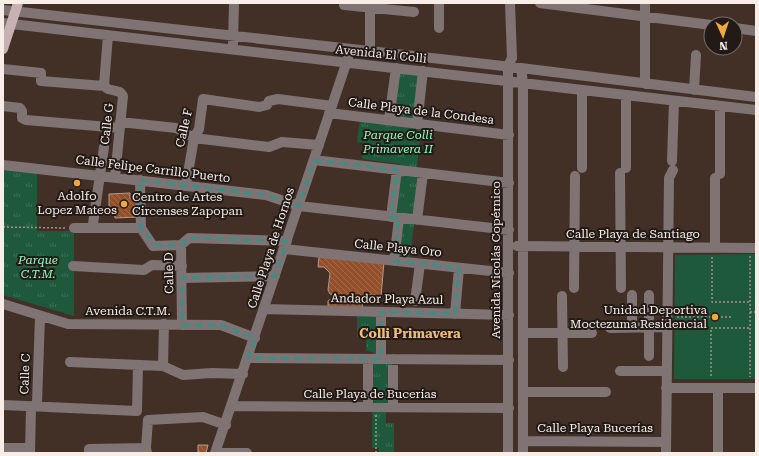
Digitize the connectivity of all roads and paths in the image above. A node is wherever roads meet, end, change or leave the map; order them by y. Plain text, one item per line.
1 (234, 3) edge
2 (439, 3) edge
3 (510, 3) edge
4 (540, 3) edge
5 (645, 3) edge
6 (344, 5) dead end
7 (370, 5) edge
8 (16, 8) edge
9 (3, 10) edge
10 (414, 12) dead end
11 (645, 16) junction
12 (7, 24) edge
13 (703, 24) edge
14 (439, 28) dead end
15 (743, 29) edge
16 (756, 31) edge
17 (108, 35) junction
18 (234, 37) junction
19 (3, 49) edge
20 (233, 50) junction
21 (350, 50) junction
22 (370, 52) junction
23 (696, 56) dead end
24 (510, 62) junction
25 (346, 63) junction
26 (396, 68) junction
27 (521, 68) junction
28 (3, 69) edge
29 (423, 71) junction
30 (509, 81) junction
31 (523, 83) junction
32 (645, 84) junction
33 (104, 86) junction
34 (582, 90) junction
35 (694, 90) junction
36 (626, 95) junction
37 (756, 97) edge
38 (203, 99) joint
39 (674, 101) junction
40 (3, 106) edge
41 (720, 106) junction
42 (330, 110) junction
43 (756, 110) edge
44 (389, 120) junction
45 (417, 124) junction
46 (120, 125) junction
47 (510, 134) junction
48 (194, 138) junction
49 (318, 146) junction
50 (104, 147) dead end
51 (314, 160) junction
52 (3, 165) edge
53 (582, 168) dead end
54 (397, 170) junction
55 (423, 173) junction
56 (99, 175) junction
57 (575, 176) dead end
58 (115, 177) junction
59 (140, 180) junction
60 (509, 183) junction
61 (186, 185) junction
62 (298, 206) junction
63 (395, 217) junction
64 (417, 220) junction
65 (93, 224) dead end
66 (3, 228) edge
67 (74, 228) joint
68 (141, 228) junction
69 (509, 230) junction
70 (181, 245) junction
71 (286, 245) junction
72 (153, 246) junction
73 (509, 246) junction
74 (524, 246) junction
75 (573, 246) junction
76 (621, 247) junction
77 (668, 247) junction
78 (756, 248) edge
79 (713, 252) junction
80 (750, 256) dead end
81 (394, 261) junction
82 (420, 264) junction
83 (152, 265) junction
84 (74, 266) dead end
85 (182, 266) junction
86 (460, 268) junction
87 (509, 274) junction
88 (275, 276) junction
89 (182, 278) junction
90 (574, 288) dead end
91 (621, 288) dead end
92 (632, 295) dead end
93 (649, 295) dead end
94 (562, 296) dead end
95 (415, 302) dead end
96 (750, 302) junction
97 (3, 304) edge
98 (264, 309) junction
99 (381, 312) junction
100 (750, 312) junction
101 (756, 312) edge
102 (455, 314) junction
103 (509, 315) junction
104 (40, 317) junction
105 (667, 317) junction
106 (733, 317) dead end
107 (164, 324) junction
108 (182, 324) junction
109 (649, 327) junction
110 (667, 327) junction
111 (610, 328) dead end
112 (632, 328) junction
113 (750, 328) junction
114 (562, 333) junction
115 (592, 333) dead end
116 (524, 334) junction
117 (255, 338) junction
118 (649, 356) dead end
119 (248, 358) junction
120 (368, 359) junction
121 (381, 359) junction
122 (393, 359) junction
123 (509, 360) junction
124 (70, 362) dead end
125 (138, 366) junction
126 (162, 366) junction
127 (563, 367) dead end
128 (620, 371) dead end
129 (667, 371) junction
130 (243, 374) junction
131 (711, 376) dead end
132 (750, 377) dead end
133 (666, 388) junction
134 (718, 388) junction
135 (756, 388) edge
136 (523, 392) junction
137 (606, 392) dead end
138 (3, 405) edge
139 (232, 406) junction
140 (372, 407) junction
141 (393, 407) junction
142 (31, 408) junction
143 (509, 408) junction
144 (226, 425) junction
145 (523, 441) junction
146 (666, 442) junction
147 (3, 448) edge
148 (30, 451) edge
149 (89, 451) edge
150 (146, 451) edge
151 (215, 453) edge
152 (247, 453) edge
153 (376, 453) edge
154 (508, 453) edge
155 (523, 453) edge
156 (666, 453) edge
157 (718, 453) edge

1 - 18 street
2 - 14 street
3 - 24 street, Avenida Nicolás Copérnico
4 - 11 street
5 - 11 street
6 - 7 street
7 - 10 street
7 - 22 street
8 - 9 street, Avenida El Colli
8 - 12 main road
8 - 18 street, Avenida El Colli
11 - 13 street
11 - 32 street
12 - 17 street, Avenida El Colli
12 - 19 main road
15 - 16 street
17 - 20 street, Avenida El Colli
17 - 33 street
18 - 20 street
18 - 21 street, Avenida El Colli
20 - 25 street, Avenida El Colli
21 - 22 street, Avenida El Colli
21 - 25 street, Calle Playa de Hornos
22 - 24 street, Avenida El Colli
23 - 35 street
24 - 27 street, Avenida El Colli
24 - 30 street, Avenida Nicolás Copérnico
25 - 26 street, Avenida El Colli
25 - 42 street, Calle Playa de Hornos
26 - 29 street, Avenida El Colli
26 - 44 street
27 - 31 street
27 - 32 street, Avenida El Colli
28 - 33 street
29 - 30 street, Avenida El Colli
29 - 45 street
30 - 31 street, Avenida El Colli
30 - 47 street, Avenida Nicolás Copérnico
31 - 34 street, Avenida El Colli
31 - 74 street
32 - 35 street, Avenida El Colli
33 - 46 street, Calle G
34 - 36 street, Avenida El Colli
34 - 53 street
35 - 37 street, Avenida El Colli
36 - 39 street, Avenida El Colli
36 - 76 street
38 - 42 street, Calle Playa de la Condesa
38 - 48 street, Calle F
39 - 41 street, Avenida El Colli
39 - 77 street
40 - 46 street
41 - 43 street, Avenida El Colli
41 - 79 street
42 - 44 street, Calle Playa de la Condesa
42 - 49 street, Calle Playa de Hornos
44 - 45 street, Calle Playa de la Condesa
45 - 47 street, Calle Playa de la Condesa
46 - 48 street
46 - 58 street, Calle G
47 - 60 street, Avenida Nicolás Copérnico
48 - 49 street
48 - 61 street, Calle F
49 - 51 street, Calle Playa de Hornos
50 - 56 street
51 - 54 street
51 - 62 street, Calle Playa de Hornos
52 - 56 street, Calle Felipe Carrillo Puerto
54 - 55 street
54 - 63 street
55 - 60 street
55 - 64 street
56 - 58 street, Calle Felipe Carrillo Puerto
56 - 65 street
57 - 75 street
58 - 59 street, Calle Felipe Carrillo Puerto
59 - 61 street, Calle Felipe Carrillo Puerto
59 - 68 street
60 - 69 street, Avenida Nicolás Copérnico
61 - 62 street, Calle Felipe Carrillo Puerto
62 - 63 street
62 - 71 street, Calle Playa de Hornos
63 - 64 street
63 - 81 street
64 - 69 street
66 - 67 path
67 - 68 street
68 - 72 street
69 - 73 street, Avenida Nicolás Copérnico
70 - 71 street, Calle Playa Oro
70 - 72 street, Calle Playa Oro
70 - 85 street, Calle D
71 - 81 street, Calle Playa Oro
71 - 88 street, Calle Playa de Hornos
72 - 83 street, Calle D
73 - 74 street, Calle Playa de Santiago
73 - 87 street, Avenida Nicolás Copérnico
74 - 75 street, Calle Playa de Santiago
74 - 116 street
75 - 76 street, Calle Playa de Santiago
75 - 90 street
76 - 77 street, Calle Playa de Santiago
76 - 91 street
77 - 79 street, Calle Playa de Santiago
77 - 105 street
78 - 79 street, Calle Playa de Santiago
79 - 96 path
80 - 96 path
81 - 82 street, Calle Playa Oro
82 - 86 street, Calle Playa Oro
82 - 95 street
83 - 84 street
83 - 85 street
85 - 89 street, Calle D
86 - 87 street, Calle Playa Oro
86 - 102 street
87 - 103 street, Avenida Nicolás Copérnico
88 - 89 street
88 - 98 street, Calle Playa de Hornos
89 - 108 street, Calle D
92 - 112 street
93 - 109 street
94 - 114 street
96 - 100 path
97 - 104 street, Avenida C.T.M.
98 - 99 street, Andador Playa Azul
98 - 117 street, Calle Playa de Hornos
99 - 102 street, Andador Playa Azul
99 - 121 street
100 - 101 path
100 - 113 path
102 - 103 street, Andador Playa Azul
103 - 123 street, Avenida Nicolás Copérnico
104 - 107 street, Avenida C.T.M.
104 - 142 street, Calle C
105 - 106 path
105 - 110 street
107 - 108 street, Avenida C.T.M.
107 - 126 street
108 - 117 street, Avenida C.T.M.
109 - 110 street
109 - 112 street
109 - 118 street
110 - 129 street
111 - 112 street
113 - 131 path
113 - 132 path
114 - 115 street
114 - 116 street
114 - 127 street
116 - 136 street
117 - 119 street, Calle Playa de Hornos
119 - 120 street
119 - 130 street, Calle Playa de Hornos
120 - 121 street
120 - 140 street
121 - 122 street
122 - 123 street
122 - 141 street
123 - 143 street, Avenida Nicolás Copérnico
124 - 125 street
125 - 126 street
125 - 142 street
126 - 130 street
128 - 129 street
129 - 133 street
130 - 139 street, Calle Playa de Hornos
133 - 134 street
133 - 146 street
134 - 135 street
134 - 157 street
136 - 137 street
136 - 145 street
138 - 142 street
139 - 140 street, Calle Playa de Bucerías
139 - 144 street, Calle Playa de Hornos
140 - 141 street, Calle Playa de Bucerías
140 - 153 path
141 - 143 street, Calle Playa de Bucerías
142 - 148 street, Calle C
143 - 154 street, Avenida Nicolás Copérnico
144 - 150 street
144 - 151 street, Calle Playa de Hornos
145 - 146 street, Calle Playa Bucerías
145 - 155 street
146 - 156 street
147 - 148 street
149 - 150 street
151 - 152 street

